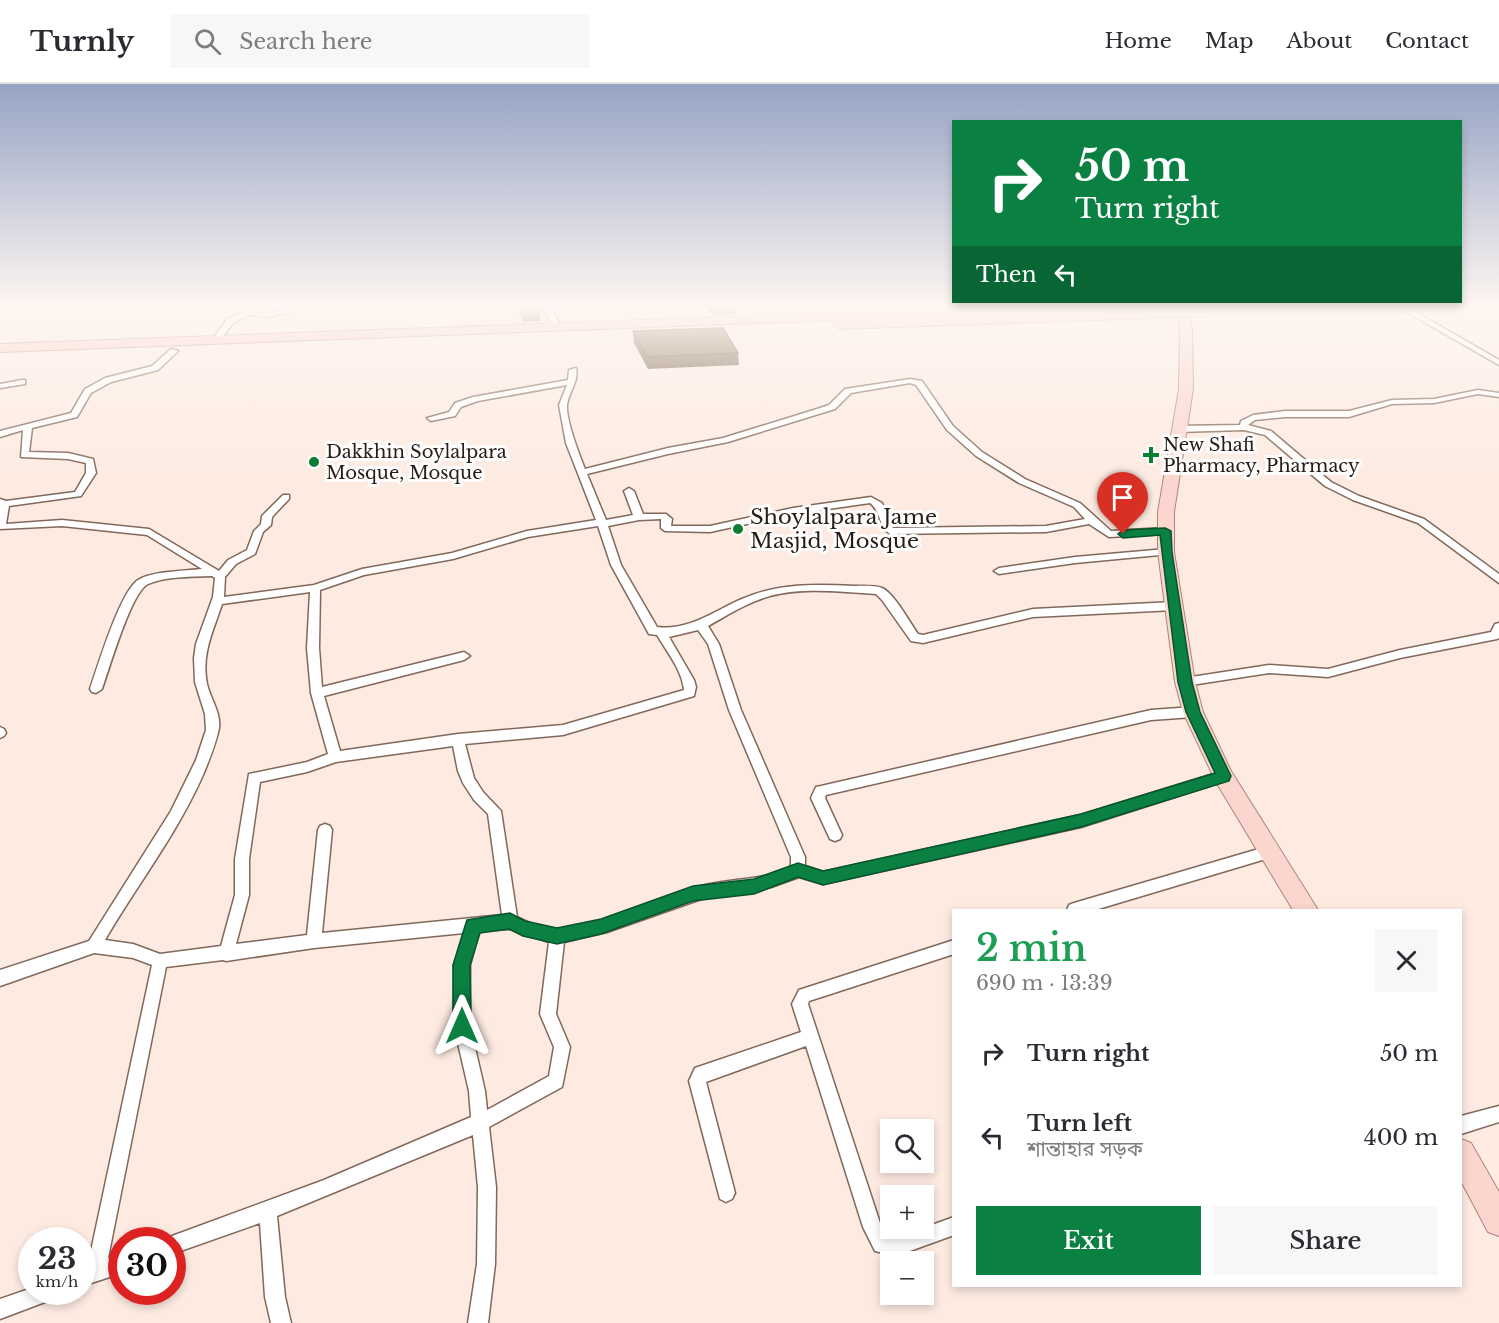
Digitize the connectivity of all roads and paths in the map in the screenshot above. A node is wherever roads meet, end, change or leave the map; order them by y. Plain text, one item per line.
1 (159, 365) edge
2 (1186, 365) edge
3 (573, 370) dead end
4 (22, 382) dead end
5 (572, 382) junction
6 (0, 386) edge
7 (1499, 395) edge
8 (431, 418) dead end
9 (28, 428) junction
10 (1244, 428) junction
11 (1178, 429) junction
12 (0, 434) edge
13 (583, 472) junction
14 (629, 491) dead end
15 (286, 496) dead end
16 (3, 503) edge
17 (639, 517) junction
18 (1093, 521) junction
19 (603, 523) junction
20 (1165, 531) junction
21 (1166, 552) junction
22 (999, 571) dead end
23 (217, 574) junction
24 (1499, 579) edge
25 (315, 588) junction
26 (219, 601) junction
27 (1174, 606) junction
28 (701, 625) junction
29 (1499, 627) edge
30 (661, 633) junction
31 (464, 657) dead end
32 (1185, 682) junction
33 (96, 689) dead end
34 (317, 693) junction
35 (1193, 712) junction
36 (458, 739) junction
37 (335, 757) junction
38 (1223, 776) junction
39 (325, 830) dead end
40 (835, 835) dead end
41 (1269, 852) junction
42 (798, 870) junction
43 (1077, 909) edge
44 (1305, 909) edge
45 (510, 921) junction
46 (473, 926) junction
47 (557, 936) junction
48 (314, 941) junction
49 (94, 946) junction
50 (952, 948) edge
51 (226, 954) junction
52 (160, 961) junction
53 (0, 978) edge
54 (809, 1037) junction
55 (1499, 1114) edge
56 (480, 1124) junction
57 (1462, 1125) edge
58 (1462, 1155) edge
59 (726, 1193) dead end
60 (268, 1212) junction
61 (1499, 1221) edge
62 (952, 1227) edge
63 (186, 1240) edge
64 (96, 1244) edge
65 (18, 1302) edge
66 (0, 1309) edge
67 (281, 1323) edge
68 (478, 1323) edge

1 - 9 street
2 - 11 main road
3 - 5 street
4 - 6 street
5 - 8 street
5 - 13 street
7 - 10 street
9 - 12 street
9 - 16 street
10 - 11 street
10 - 24 street
11 - 20 main road
13 - 18 street
13 - 19 street
14 - 17 street
15 - 23 street
16 - 23 street
17 - 18 street
17 - 19 street
18 - 20 street
19 - 25 street
19 - 30 street
20 - 21 main road
21 - 22 street
21 - 27 main road
23 - 26 street
23 - 33 street
25 - 26 street
25 - 34 street
26 - 49 street
27 - 28 street
27 - 32 main road
28 - 30 street
28 - 42 street
29 - 32 street
30 - 36 street
31 - 34 street
32 - 35 main road
34 - 37 street
35 - 38 main road
35 - 40 street
36 - 37 street
36 - 45 street
37 - 51 street
38 - 41 main road
38 - 42 street
39 - 48 street
41 - 43 street
41 - 44 main road
42 - 47 street
45 - 46 street
45 - 47 street
46 - 48 street
46 - 56 street
47 - 56 street
48 - 51 street
49 - 52 street
49 - 53 street
50 - 54 street
51 - 52 street
52 - 64 street
54 - 59 street
54 - 62 street
55 - 57 street
56 - 60 street
56 - 68 street
58 - 61 main road
60 - 63 street
60 - 67 street
65 - 66 street

